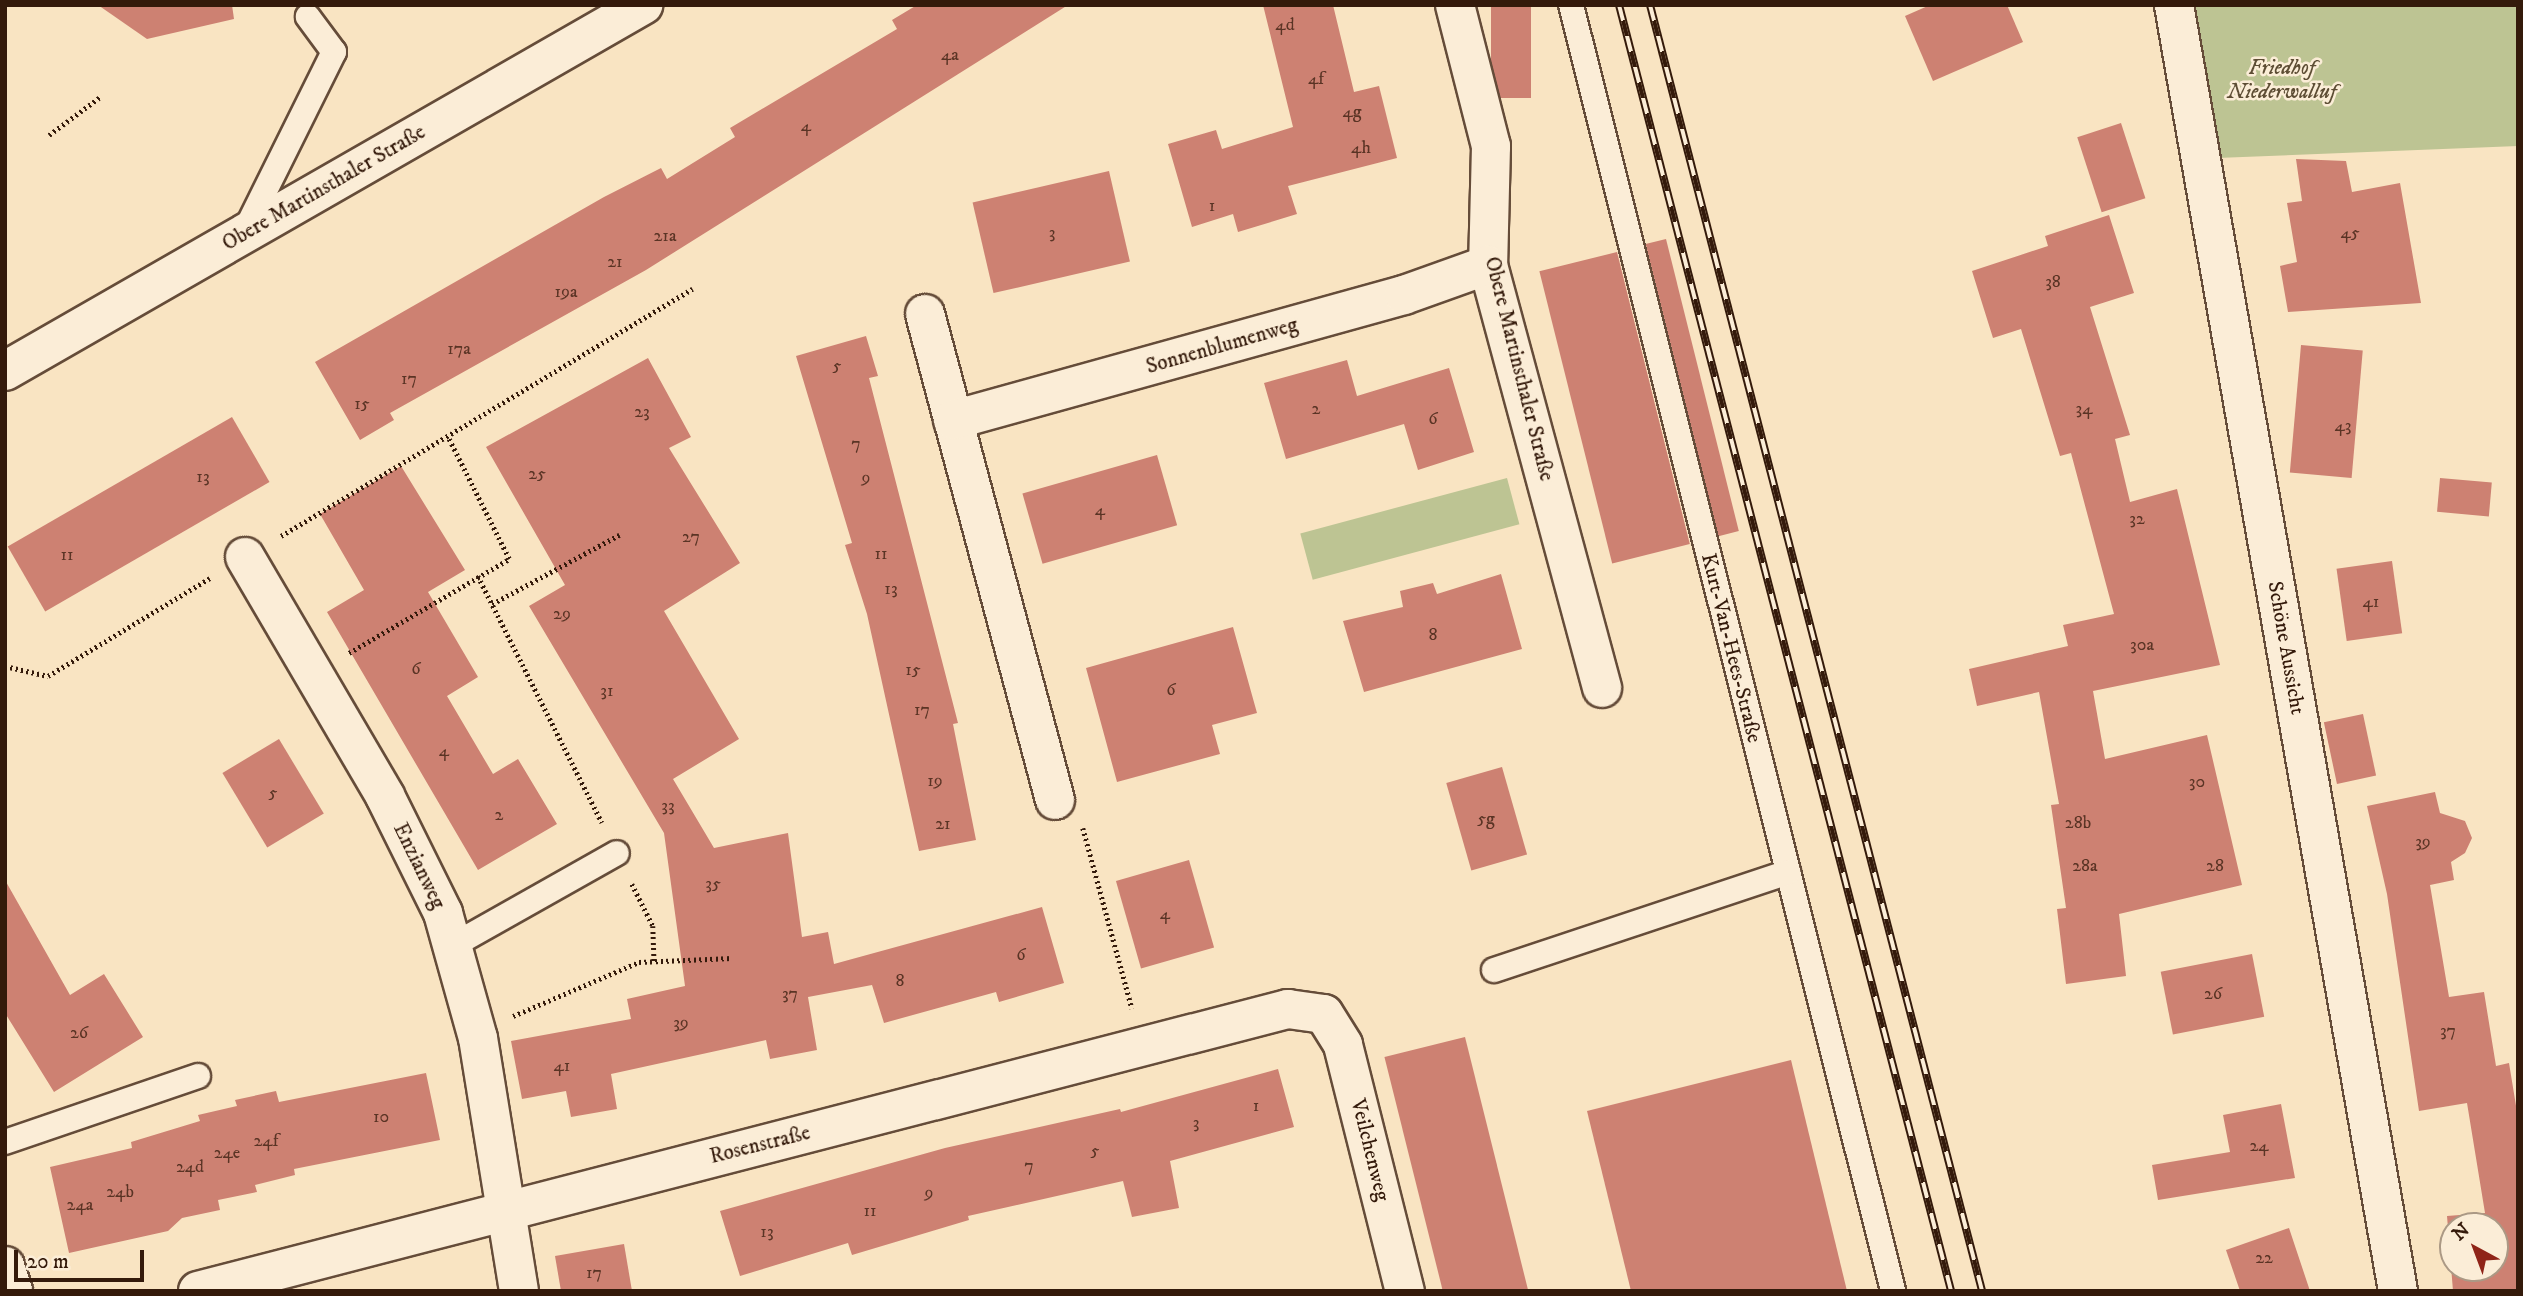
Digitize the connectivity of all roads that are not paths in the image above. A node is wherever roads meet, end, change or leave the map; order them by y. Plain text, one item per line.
1 (643, 5) edge
2 (1455, 5) edge
3 (1571, 5) edge
4 (2174, 5) edge
5 (308, 17) dead end
6 (243, 235) junction
7 (1488, 265) junction
8 (925, 314) dead end
9 (5, 371) edge
10 (953, 420) junction
11 (246, 556) road end
12 (1602, 688) dead end
13 (1055, 800) road end
14 (617, 853) road end
15 (1787, 872) junction
16 (452, 946) junction
17 (1493, 970) dead end
18 (1324, 1014) joint
19 (198, 1076) dead end
20 (5, 1142) edge
21 (504, 1209) junction
22 (5, 1266) edge
23 (13, 1291) edge
24 (198, 1291) edge
25 (519, 1291) edge
26 (1405, 1291) edge
27 (1893, 1291) edge
28 (2398, 1291) edge

1 - 6 street, Obere Martinsthaler Straße
2 - 7 street, Obere Martinsthaler Straße
3 - 15 lane, Kurt-Van-Hees-Straße
4 - 28 street, Schöne Aussicht
5 - 6 lane
6 - 9 street, Obere Martinsthaler Straße
7 - 10 street, Sonnenblumenweg
7 - 12 street, Obere Martinsthaler Straße
8 - 10 street
10 - 13 street
11 - 16 street, Enzianweg
14 - 16 lane
15 - 17 lane
15 - 27 lane, Kurt-Van-Hees-Straße
16 - 21 street, Enzianweg
18 - 21 street, Rosenstraße
18 - 26 street, Veilchenweg
19 - 20 lane
21 - 24 street, Rosenstraße
21 - 25 street, Enzianweg
22 - 23 street

